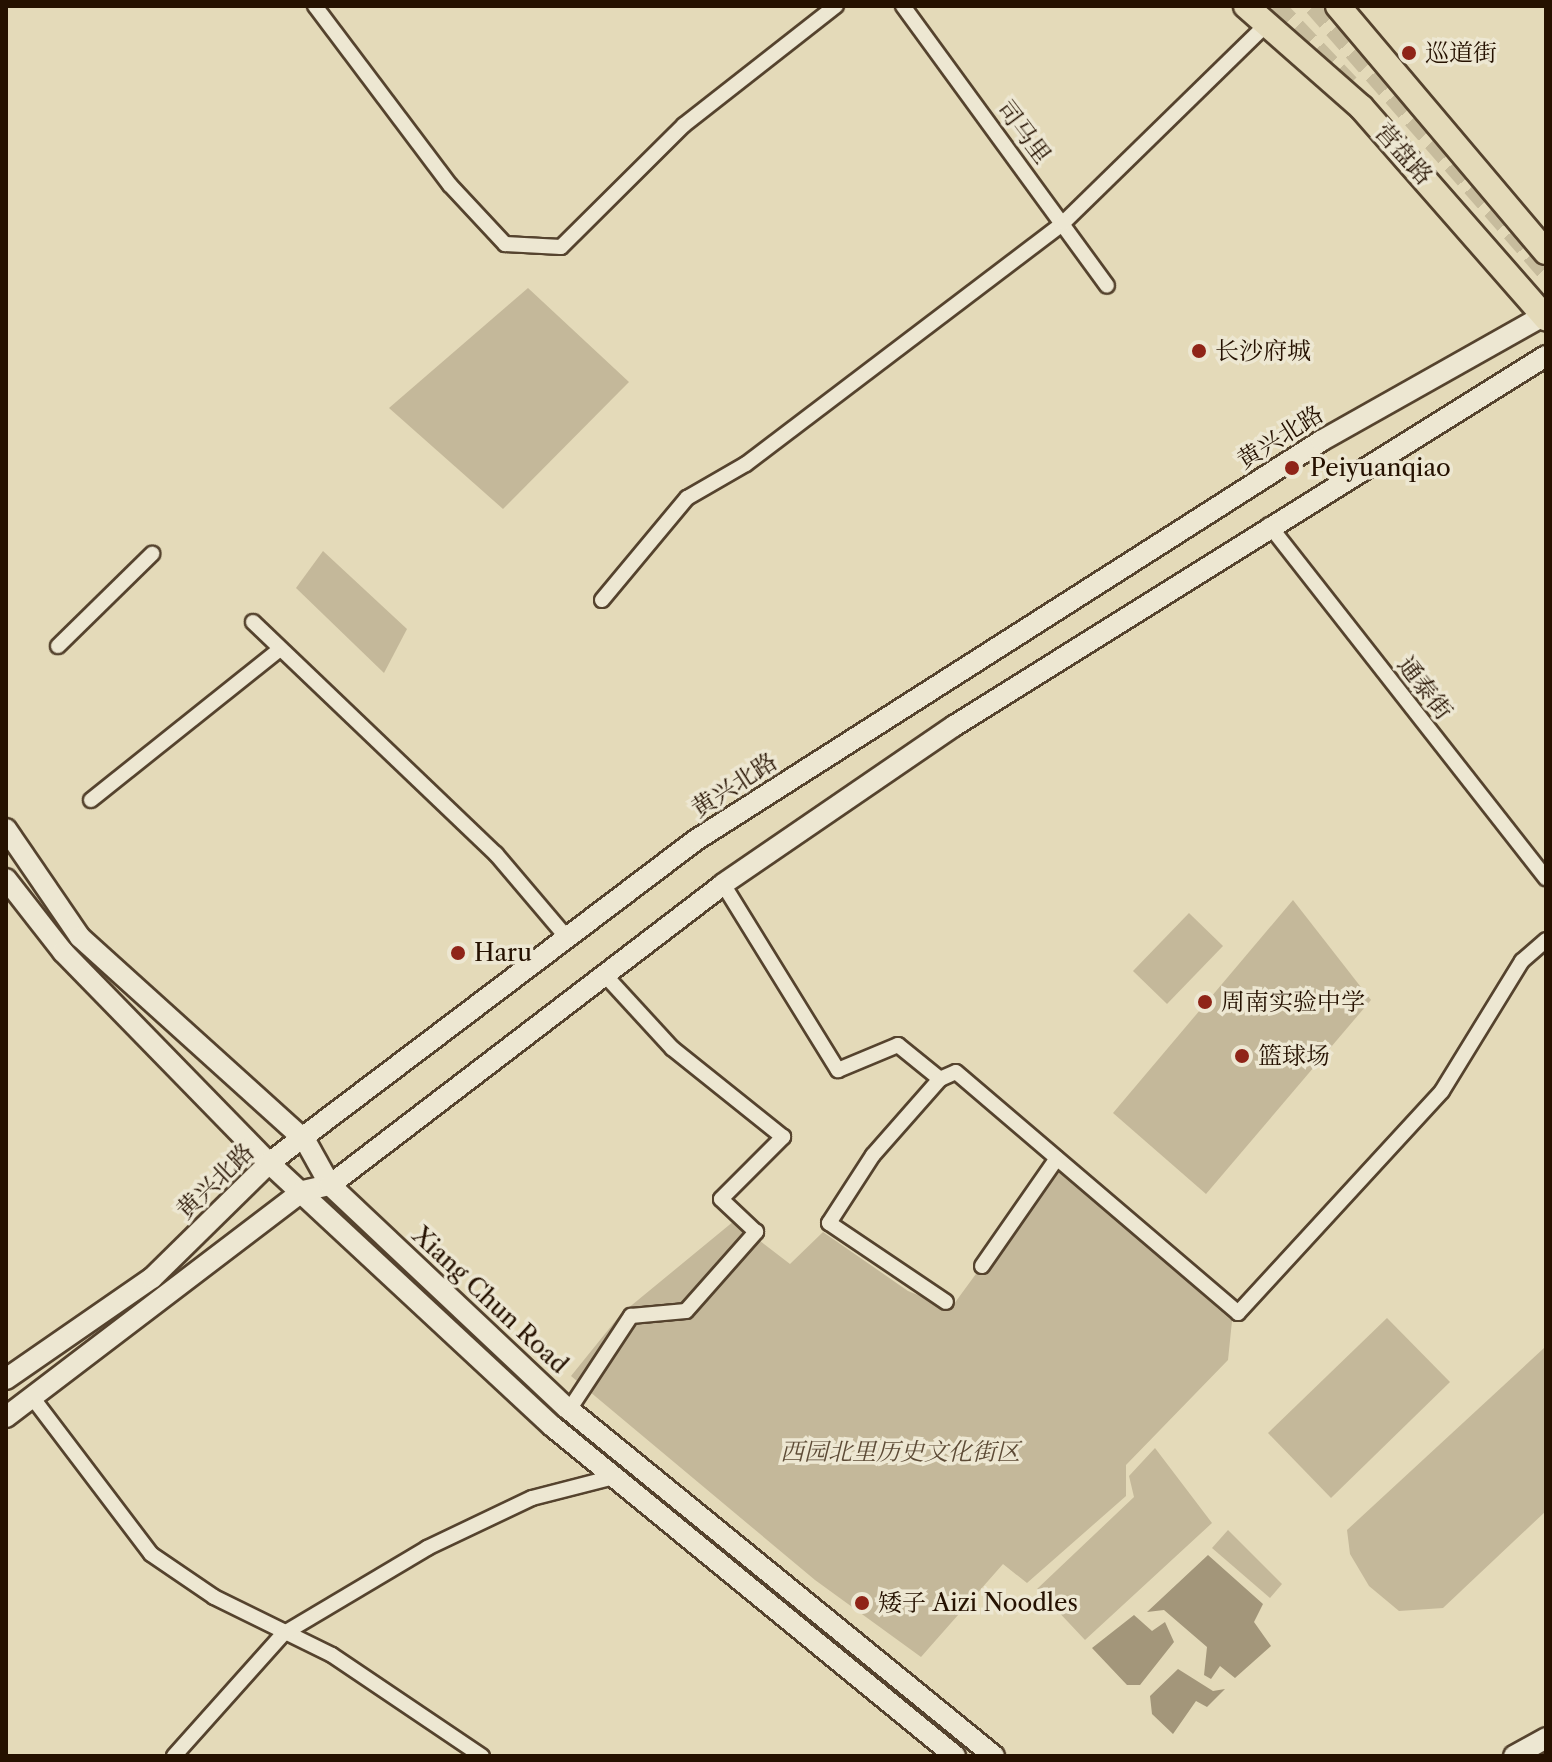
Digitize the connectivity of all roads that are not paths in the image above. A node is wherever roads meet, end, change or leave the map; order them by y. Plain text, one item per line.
1 (315, 6) edge
2 (836, 6) edge
3 (903, 6) edge
4 (1246, 6) edge
5 (1338, 6) edge
6 (1267, 24) junction
7 (1491, 187) junction
8 (1063, 223) junction
9 (1546, 229) edge
10 (1546, 252) edge
11 (1107, 286) dead end
12 (1545, 316) edge
13 (1546, 356) edge
14 (1269, 525) junction
15 (152, 554) dead end
16 (602, 600) dead end
17 (253, 622) dead end
18 (58, 646) dead end
19 (280, 649) junction
20 (91, 800) dead end
21 (6, 829) edge
22 (1546, 878) edge
23 (6, 879) edge
24 (723, 884) junction
25 (568, 939) junction
26 (1546, 940) edge
27 (604, 974) junction
28 (940, 1079) junction
29 (305, 1140) junction
30 (1057, 1158) junction
31 (269, 1163) junction
32 (330, 1185) junction
33 (303, 1191) junction
34 (982, 1266) dead end
35 (946, 1302) dead end
36 (6, 1379) edge
37 (32, 1397) junction
38 (569, 1410) junction
39 (6, 1417) edge
40 (614, 1477) junction
41 (283, 1634) junction
42 (1546, 1738) edge
43 (174, 1756) edge
44 (482, 1756) edge
45 (955, 1756) edge
46 (994, 1756) edge
47 (1514, 1756) edge

1 - 2 street
3 - 8 street, 司马里
4 - 6 main road, 营盘路
5 - 7 main road, 营盘路
6 - 8 street
6 - 12 main road, 营盘路
7 - 9 main road
7 - 10 main road, 营盘路
8 - 11 street, 司马里
8 - 16 street
12 - 25 main road, 黄兴北路
13 - 14 main road
14 - 22 street, 通泰街
14 - 24 main road
15 - 18 street
17 - 19 street
19 - 20 street
19 - 25 street
21 - 29 main road, Xiang Chun Road
23 - 31 main road, Xiang Chun Road
24 - 27 main road
24 - 28 street
25 - 29 main road, 黄兴北路
26 - 30 street
27 - 32 main road
27 - 38 street
28 - 30 street
28 - 35 street
29 - 31 main road, 黄兴北路
29 - 32 main road, Xiang Chun Road
30 - 34 street
31 - 33 main road, Xiang Chun Road
31 - 36 main road, 黄兴北路
32 - 33 main road
32 - 38 main road, Xiang Chun Road
33 - 37 main road
33 - 40 main road, Xiang Chun Road
37 - 39 main road
37 - 41 street
38 - 46 main road, Xiang Chun Road
40 - 41 street
40 - 45 main road, Xiang Chun Road
41 - 43 street
41 - 44 street
42 - 47 main road

